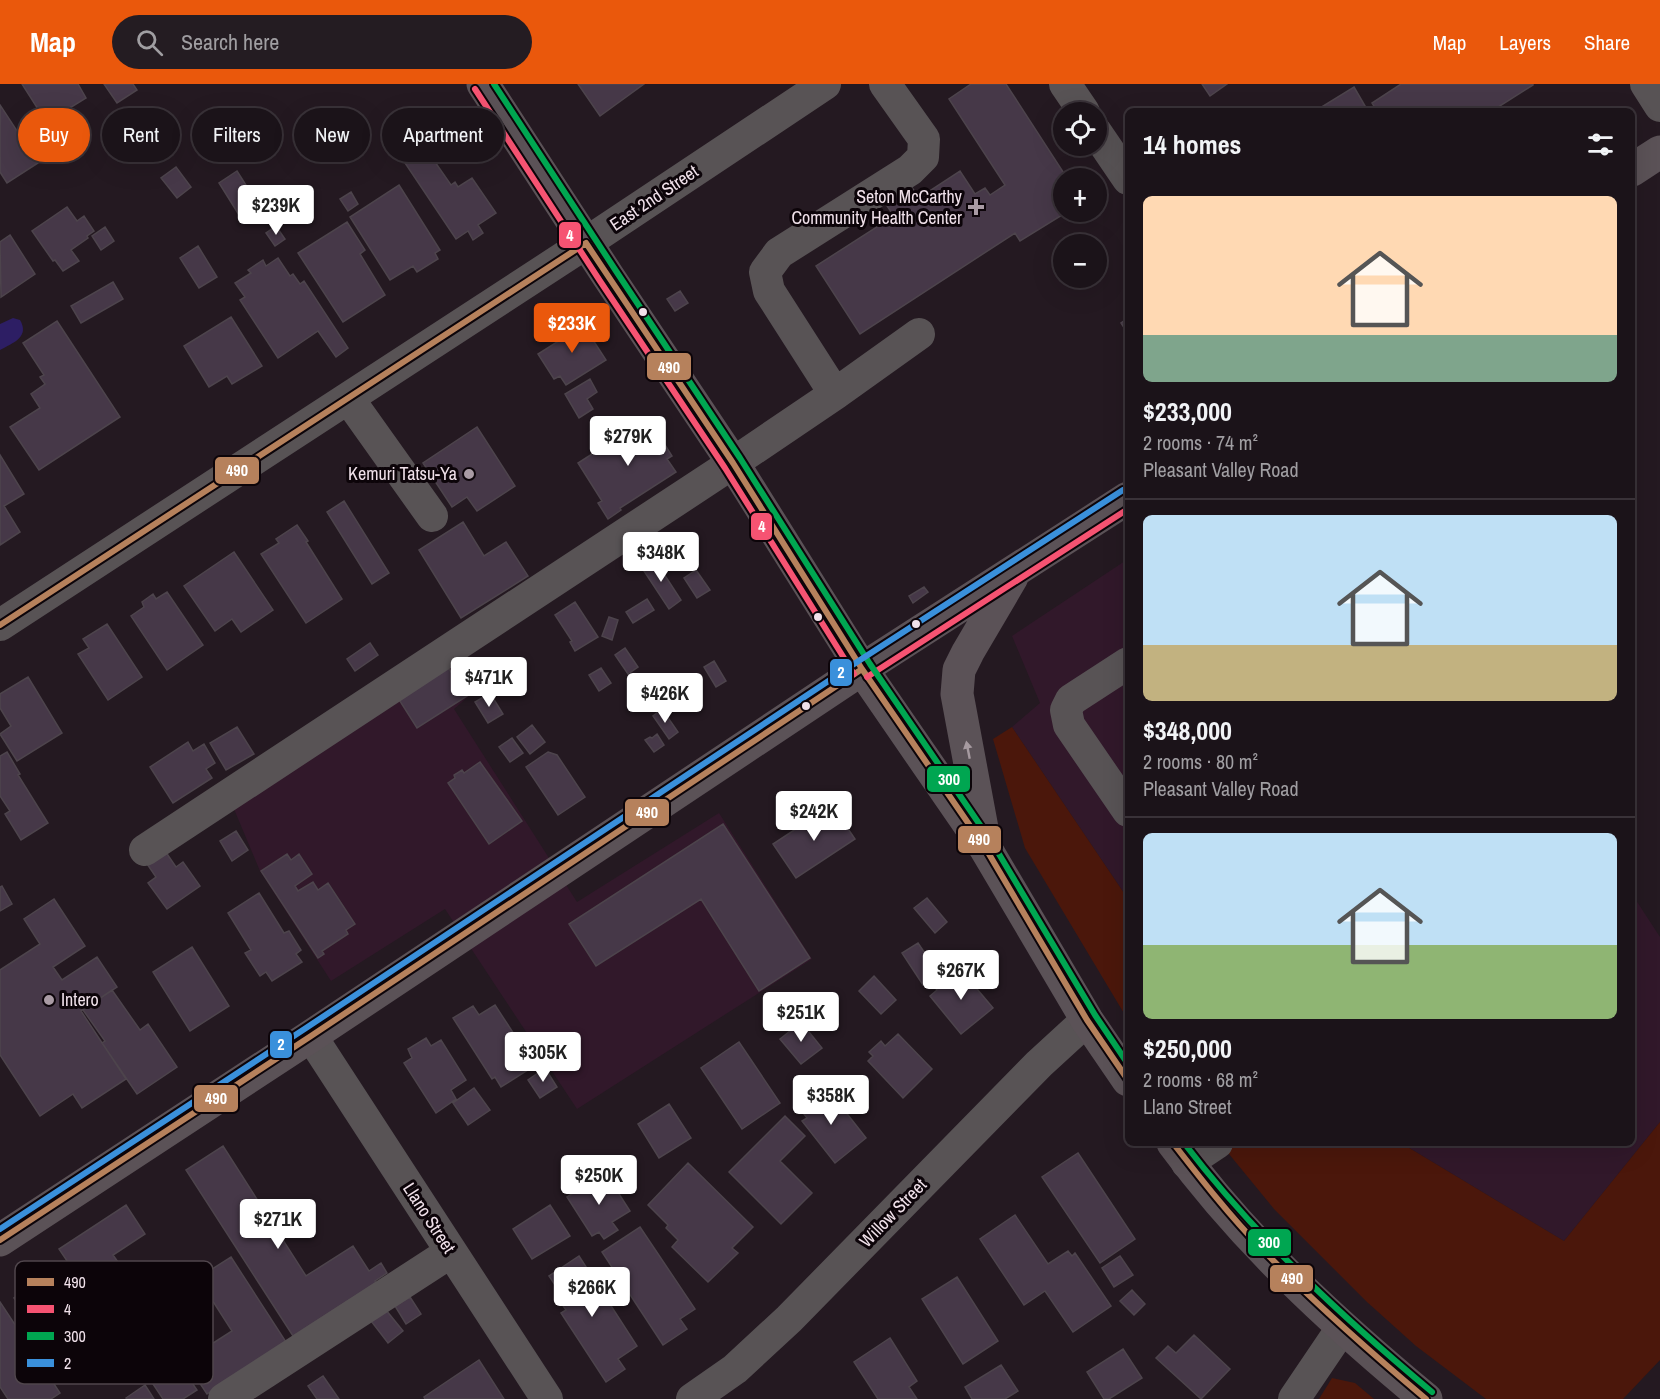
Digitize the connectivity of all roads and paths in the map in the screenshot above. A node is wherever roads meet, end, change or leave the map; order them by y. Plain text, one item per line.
1 (483, 84) edge
2 (825, 84) edge
3 (885, 84) edge
4 (1065, 84) edge
5 (1646, 84) edge
6 (1077, 102) edge
7 (1660, 106) edge
8 (1107, 148) edge
9 (1660, 152) edge
10 (1635, 168) edge
11 (1125, 175) edge
12 (586, 243) junction
13 (919, 334) dead end
14 (835, 394) junction
15 (348, 398) junction
16 (733, 463) junction
17 (1125, 500) edge
18 (432, 516) dead end
19 (1015, 572) junction
20 (0, 625) edge
21 (1125, 665) edge
22 (861, 669) junction
23 (1125, 808) edge
24 (986, 849) junction
25 (145, 850) dead end
26 (1087, 1020) junction
27 (311, 1036) junction
28 (1125, 1076) edge
29 (1205, 1146) edge
30 (1180, 1153) edge
31 (0, 1240) edge
32 (451, 1252) junction
33 (1342, 1328) junction
34 (224, 1399) edge
35 (547, 1399) edge
36 (692, 1399) edge
37 (1294, 1399) edge
38 (1426, 1399) edge

1 - 12 main road
2 - 12 street, East 2nd Street
3 - 14 street
4 - 6 street
5 - 7 street
8 - 11 street
9 - 10 main road
12 - 15 street, East 2nd Street
12 - 16 main road
13 - 14 street
14 - 16 street
15 - 18 street
15 - 20 street, East 2nd Street
16 - 22 main road
16 - 25 street
17 - 19 main road
19 - 22 main road
24 -> 19 main road
21 - 23 street
22 - 24 main road
22 - 27 main road
24 - 26 main road
26 - 28 main road
26 - 36 street, Willow Street
27 - 31 main road
27 - 32 street, Llano Street
29 - 30 street
30 - 33 main road
32 - 34 street
32 - 35 street, Llano Street
33 - 37 street
33 - 38 main road

